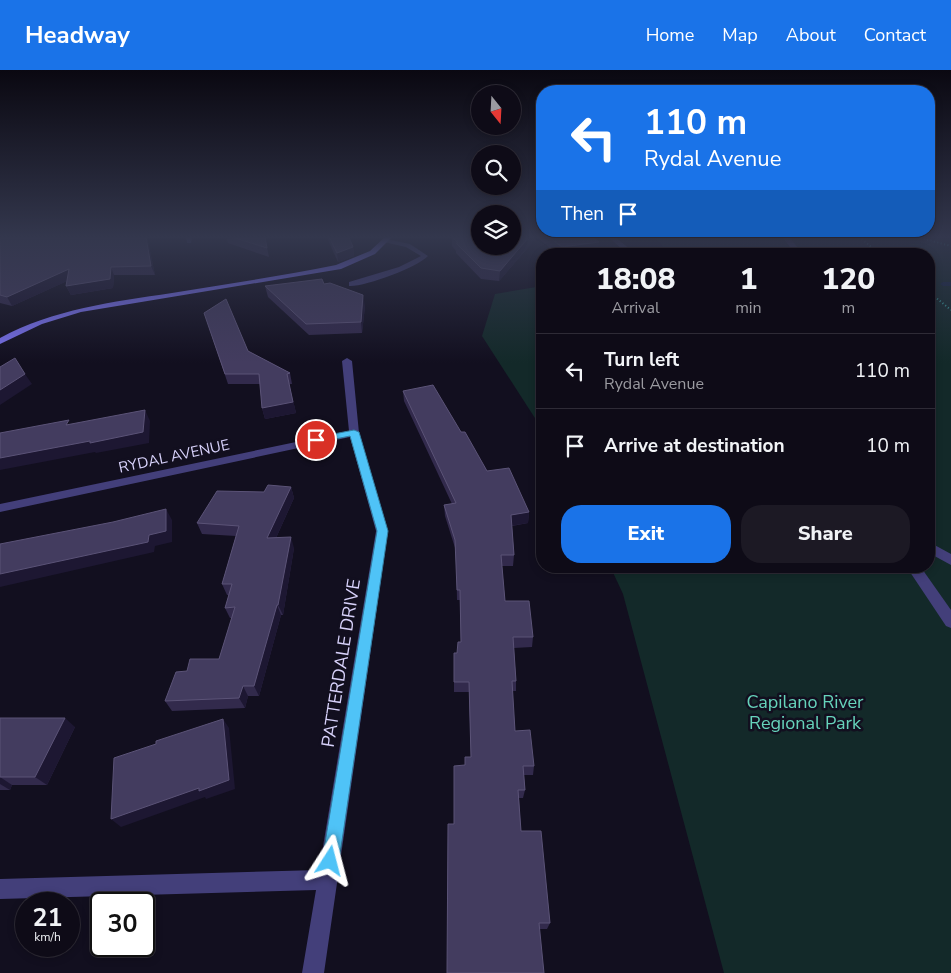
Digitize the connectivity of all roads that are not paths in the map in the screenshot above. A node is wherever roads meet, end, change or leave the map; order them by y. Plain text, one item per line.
1 (263, 279) edge
2 (367, 279) edge
3 (352, 284) dead end
4 (0, 341) edge
5 (347, 362) dead end
6 (354, 432) junction
7 (0, 508) edge
8 (935, 551) edge
9 (951, 560) edge
10 (918, 573) edge
11 (951, 622) edge
12 (327, 880) junction
13 (0, 888) edge
14 (313, 973) edge

1 - 4 main road
2 - 3 street
5 - 6 street, PATTERDALE DRIVE
6 - 7 street, RYDAL AVENUE
6 - 12 street, PATTERDALE DRIVE
8 - 9 street
10 - 11 street
12 - 13 street
12 - 14 street, PATTERDALE DRIVE

